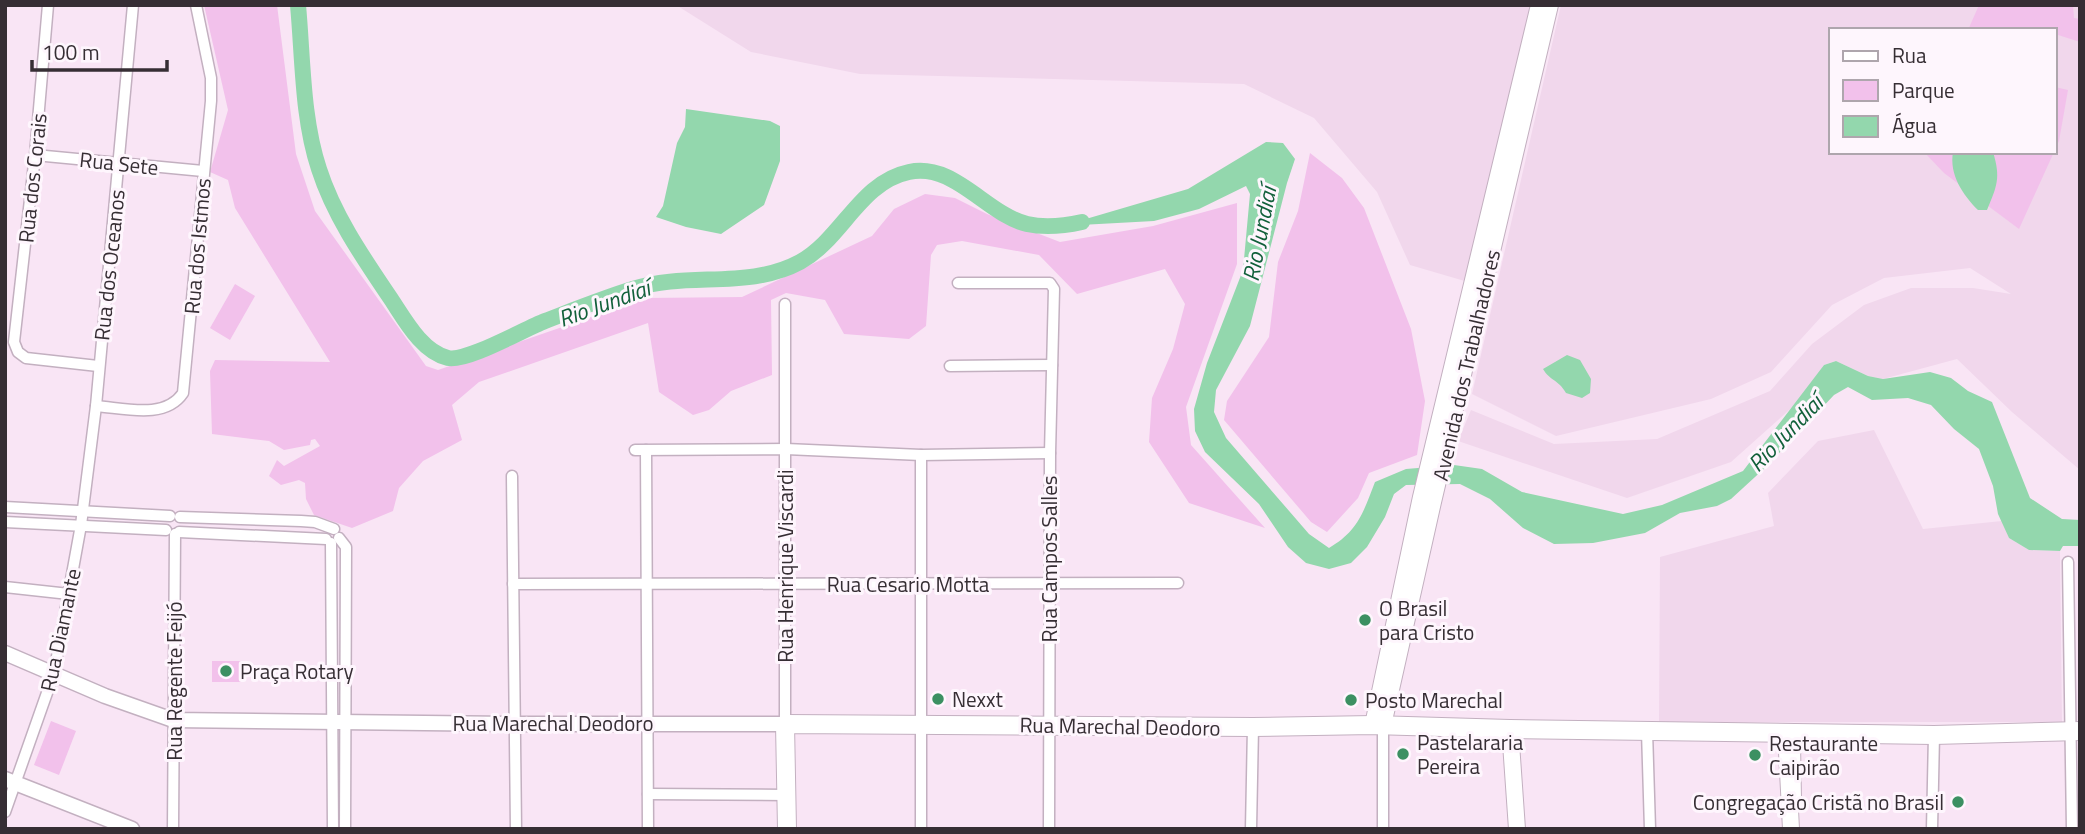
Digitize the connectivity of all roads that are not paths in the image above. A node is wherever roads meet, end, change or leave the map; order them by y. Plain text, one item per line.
1 (48, 5) edge
2 (133, 5) edge
3 (195, 5) edge
4 (1538, 5) edge
5 (1550, 5) edge
6 (35, 155) junction
7 (120, 162) junction
8 (203, 172) junction
9 (958, 283) dead end
10 (785, 304) dead end
11 (1052, 365) junction
12 (98, 366) junction
13 (950, 366) dead end
14 (96, 406) junction
15 (1441, 445) junction
16 (786, 449) junction
17 (1050, 453) junction
18 (921, 455) junction
19 (512, 476) dead end
20 (5, 508) edge
21 (83, 511) junction
22 (175, 516) junction
23 (5, 522) edge
24 (81, 525) junction
25 (173, 532) junction
26 (332, 541) junction
27 (346, 555) junction
28 (2068, 562) dead end
29 (920, 583) junction
30 (1178, 583) dead end
31 (513, 584) junction
32 (786, 584) junction
33 (1050, 584) junction
34 (645, 585) junction
35 (5, 587) edge
36 (69, 594) junction
37 (332, 630) junction
38 (344, 631) junction
39 (5, 653) edge
40 (54, 673) junction
41 (173, 720) junction
42 (338, 722) junction
43 (648, 723) junction
44 (514, 724) junction
45 (785, 724) junction
46 (920, 724) junction
47 (1048, 725) junction
48 (1378, 725) junction
49 (1253, 727) junction
50 (1510, 729) junction
51 (1647, 731) junction
52 (2075, 731) edge
53 (1793, 733) junction
54 (1934, 735) junction
55 (10, 781) edge
56 (648, 794) junction
57 (786, 795) junction
58 (5, 812) edge
59 (132, 829) edge
60 (173, 829) edge
61 (333, 829) edge
62 (345, 829) edge
63 (516, 829) edge
64 (648, 829) edge
65 (787, 829) edge
66 (921, 829) edge
67 (1049, 829) edge
68 (1251, 829) edge
69 (1383, 829) edge
70 (1517, 829) edge
71 (1650, 829) edge
72 (1791, 829) edge
73 (1798, 829) edge
74 (1932, 829) edge
75 (2072, 829) edge

1 - 6 street, Rua dos Corais
2 - 7 street, Rua dos Oceanos
3 - 8 street, Rua dos Istmos
4 - 15 main road, Avenida dos Trabalhadores
5 - 15 main road, Avenida dos Trabalhadores
6 - 7 street, Rua Sete
6 - 12 street, Rua dos Corais
7 - 8 street, Rua Sete
7 - 12 street, Rua dos Oceanos
8 - 14 street, Rua dos Istmos
9 - 11 street, Rua Campos Salles
10 - 16 street, Rua Henrique Viscardi
11 - 13 street
11 - 17 street, Rua Campos Salles
12 - 14 street, Rua dos Oceanos
14 - 21 street, Rua dos Oceanos
15 - 48 main road, Avenida dos Trabalhadores
16 - 18 street
16 - 32 street, Rua Henrique Viscardi
16 - 34 street
17 - 18 street
17 - 33 street, Rua Campos Salles
18 - 29 street
19 - 31 street
20 - 21 street
21 - 22 street
21 - 24 street, Rua dos Oceanos
22 - 25 street
22 - 25 street
22 - 26 street
23 - 24 street
24 - 25 street
24 - 36 street, Rua Diamante
25 - 26 street
25 - 41 street, Rua Regente Feijó
26 - 27 street
26 - 27 street
26 - 37 street
27 - 38 street
28 - 52 street
29 - 32 street, Rua Cesario Motta
29 - 33 street, Rua Cesario Motta
29 - 46 street
30 - 33 street, Rua Cesario Motta
31 - 34 street, Rua Cesario Motta
31 - 44 street
32 - 34 street, Rua Cesario Motta
32 - 45 street, Rua Henrique Viscardi
33 - 47 street, Rua Campos Salles
34 - 43 street
35 - 36 street
36 - 40 street, Rua Diamante
37 - 38 street
37 - 42 street
38 - 42 street
39 - 40 street, Rua Marechal Deodoro
40 - 41 street, Rua Marechal Deodoro
40 - 55 street, Rua Diamante
41 - 42 street, Rua Marechal Deodoro
41 - 60 street, Rua Regente Feijó
42 - 44 street, Rua Marechal Deodoro
42 - 61 street
42 - 62 street
43 - 44 street, Rua Marechal Deodoro
43 - 45 street, Rua Marechal Deodoro
43 - 56 street
44 - 63 street
45 - 46 main road, Rua Marechal Deodoro
45 - 57 main road, Rua Henrique Viscardi
46 - 47 main road, Rua Marechal Deodoro
46 - 66 street
47 - 49 main road, Rua Marechal Deodoro
47 - 67 street, Rua Campos Salles
48 - 49 main road, Rua Marechal Deodoro
48 - 50 main road, Rua Marechal Deodoro
48 - 69 street
49 - 68 street
50 - 51 main road, Rua Marechal Deodoro
50 - 70 main road
51 - 53 main road, Rua Marechal Deodoro
51 - 71 street
52 - 54 main road, Rua Marechal Deodoro
52 - 75 street
53 - 54 main road, Rua Marechal Deodoro
53 - 72 main road
53 - 73 street
54 - 74 street
55 - 58 street, Rua Diamante
55 - 59 street
56 - 57 street
56 - 64 street
57 - 65 main road, Rua Henrique Viscardi

